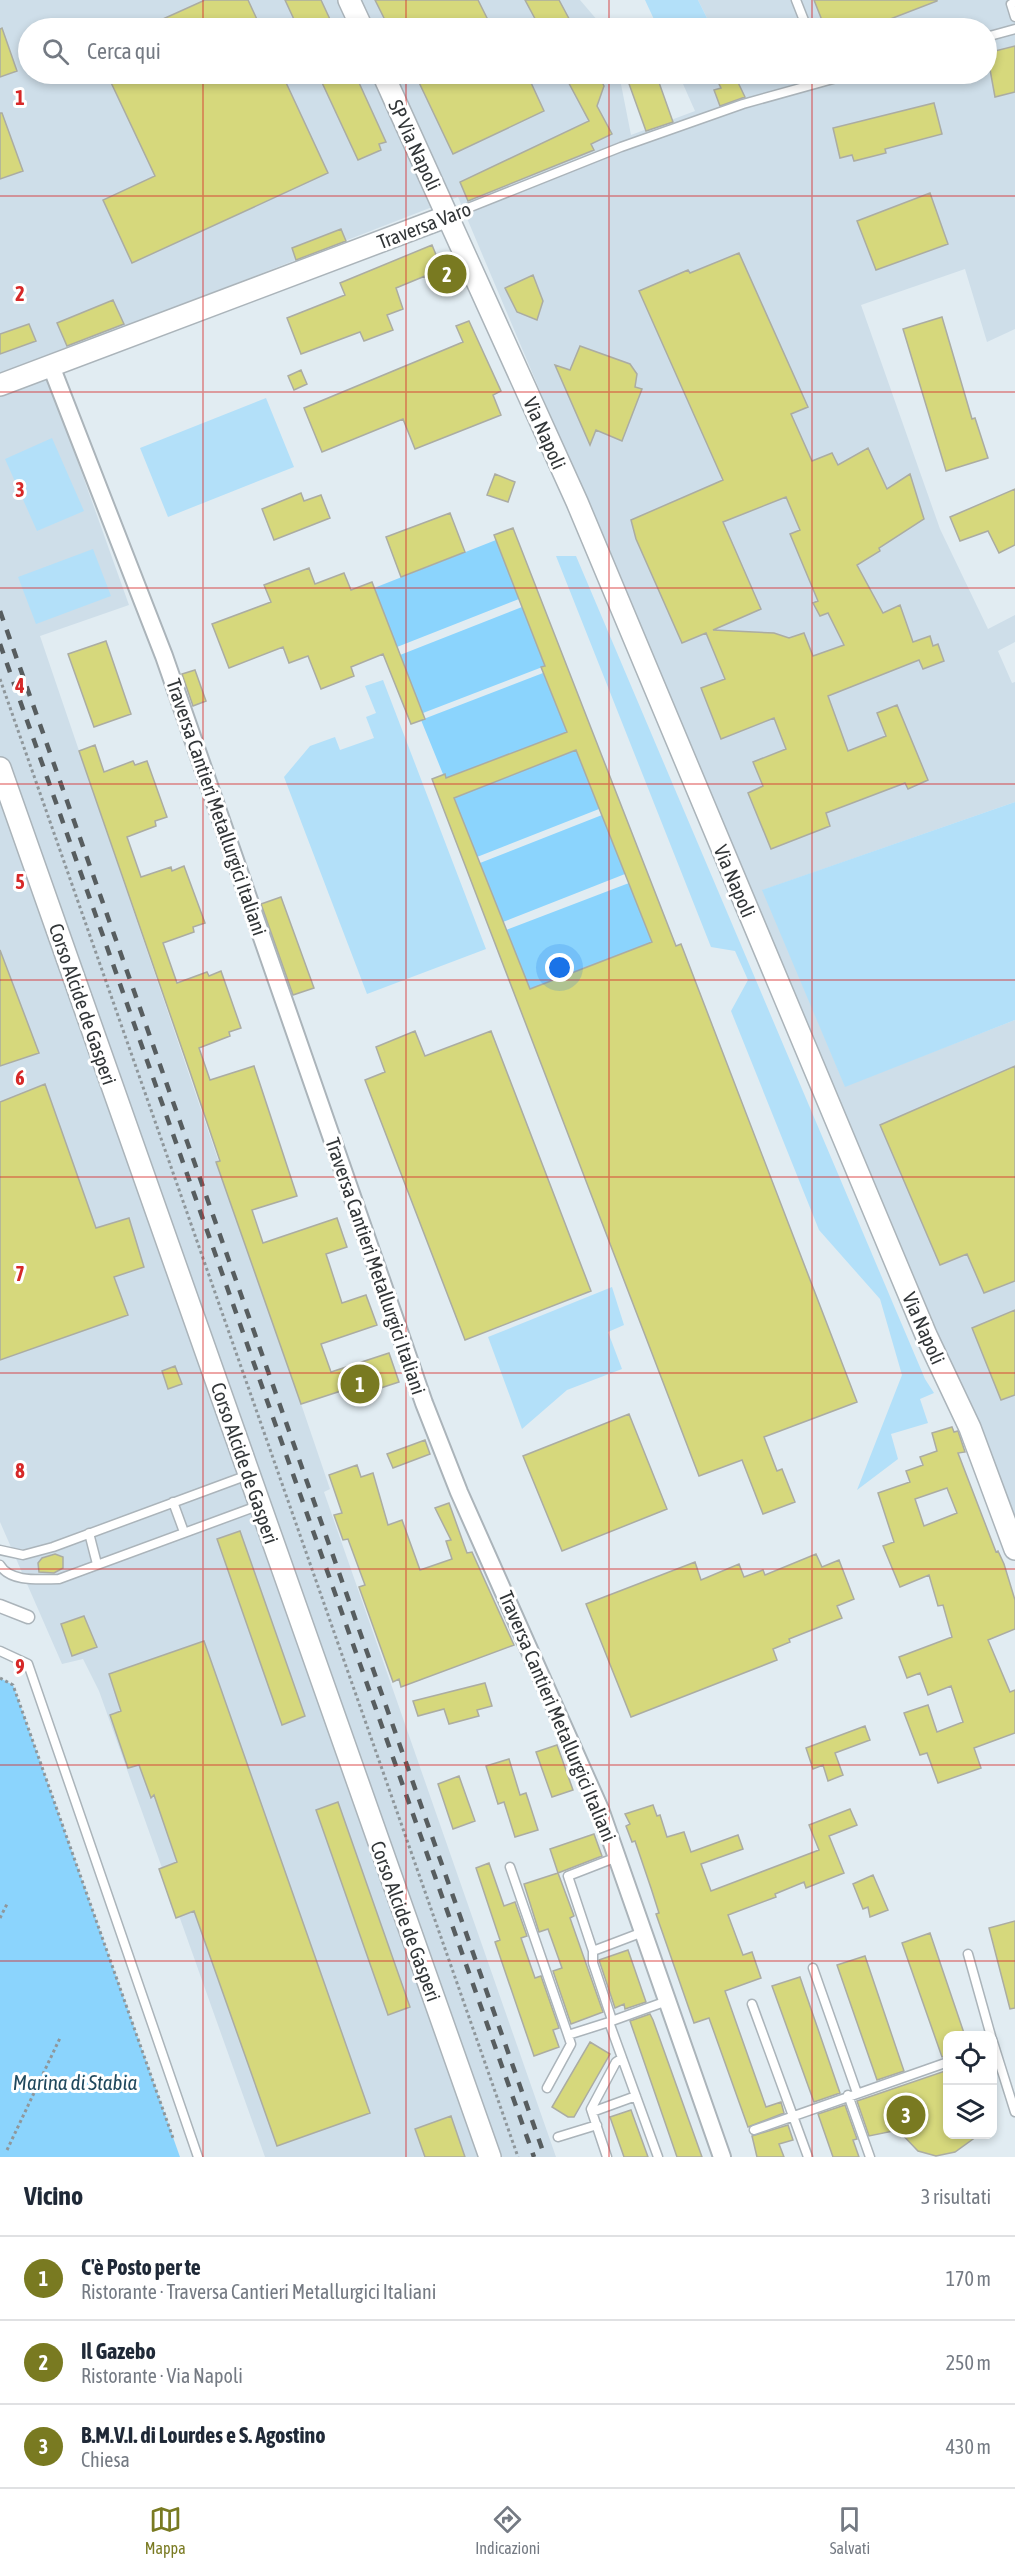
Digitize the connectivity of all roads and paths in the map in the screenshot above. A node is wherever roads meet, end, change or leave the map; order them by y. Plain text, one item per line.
1 (349, 0) edge
2 (796, 0) edge
3 (1015, 2) edge
4 (1015, 17) edge
5 (357, 18) edge
6 (803, 18) edge
7 (1015, 29) edge
8 (997, 34) edge
9 (388, 84) edge
10 (804, 84) edge
11 (448, 216) junction
12 (51, 366) junction
13 (0, 385) edge
14 (0, 679) edge
15 (0, 768) edge
16 (249, 1474) junction
17 (172, 1502) junction
18 (260, 1506) junction
19 (184, 1532) junction
20 (89, 1533) junction
21 (1015, 1549) edge
22 (0, 1550) edge
23 (97, 1564) junction
24 (0, 1565) edge
25 (0, 1606) edge
26 (28, 1617) dead end
27 (0, 1651) edge
28 (0, 1678) edge
29 (617, 1857) junction
30 (510, 1867) dead end
31 (8, 1902) dead end
32 (0, 1918) edge
33 (643, 1932) junction
34 (593, 1951) junction
35 (969, 1954) dead end
36 (813, 1968) dead end
37 (667, 2001) junction
38 (752, 2004) dead end
39 (610, 2021) junction
40 (990, 2031) edge
41 (568, 2035) junction
42 (60, 2038) dead end
43 (997, 2055) edge
44 (622, 2058) junction
45 (943, 2064) edge
46 (547, 2088) dead end
47 (852, 2094) junction
48 (636, 2096) junction
49 (592, 2112) junction
50 (1015, 2112) edge
51 (793, 2116) junction
52 (597, 2125) junction
53 (754, 2130) dead end
54 (173, 2138) dead end
55 (558, 2138) dead end
56 (7, 2150) dead end
57 (198, 2157) edge
58 (490, 2157) edge
59 (518, 2157) edge
60 (608, 2157) edge
61 (658, 2157) edge
62 (722, 2157) edge
63 (808, 2157) edge
64 (870, 2157) edge

1 - 5 street
2 - 6 lane
3 - 4 lane
7 - 8 lane
9 - 11 street, SP Via Napoli
10 - 11 lane, Traversa Varo
11 - 12 street, Traversa Varo
11 - 21 street, Via Napoli
12 - 13 street, Traversa Varo
12 - 29 street, Traversa Cantieri Metallurgici Italiani
14 - 59 path
15 - 16 street, Corso Alcide de Gasperi
16 - 17 lane
16 - 18 street, Corso Alcide de Gasperi
17 - 19 lane
17 - 20 lane
18 - 19 lane
18 - 58 street, Corso Alcide de Gasperi
19 - 23 lane
20 - 22 lane
20 - 23 lane
23 - 24 lane
25 - 26 street
27 - 57 lane
28 - 54 path
29 - 33 street, Traversa Cantieri Metallurgici Italiani
29 - 34 lane
30 - 41 lane
31 - 32 path
33 - 34 lane
33 - 37 street, Traversa Cantieri Metallurgici Italiani
34 - 39 lane
35 - 40 lane
36 - 47 lane
37 - 39 lane
37 - 62 street, Traversa Cantieri Metallurgici Italiani
38 - 51 lane
39 - 41 lane
39 - 44 lane
41 - 46 lane
42 - 56 path
43 - 50 lane
44 - 48 lane
44 - 49 lane
45 - 47 lane
47 - 51 lane
47 - 64 lane
48 - 49 lane
48 - 61 lane
49 - 52 lane
51 - 53 lane
51 - 63 lane
52 - 55 lane
52 - 60 lane

